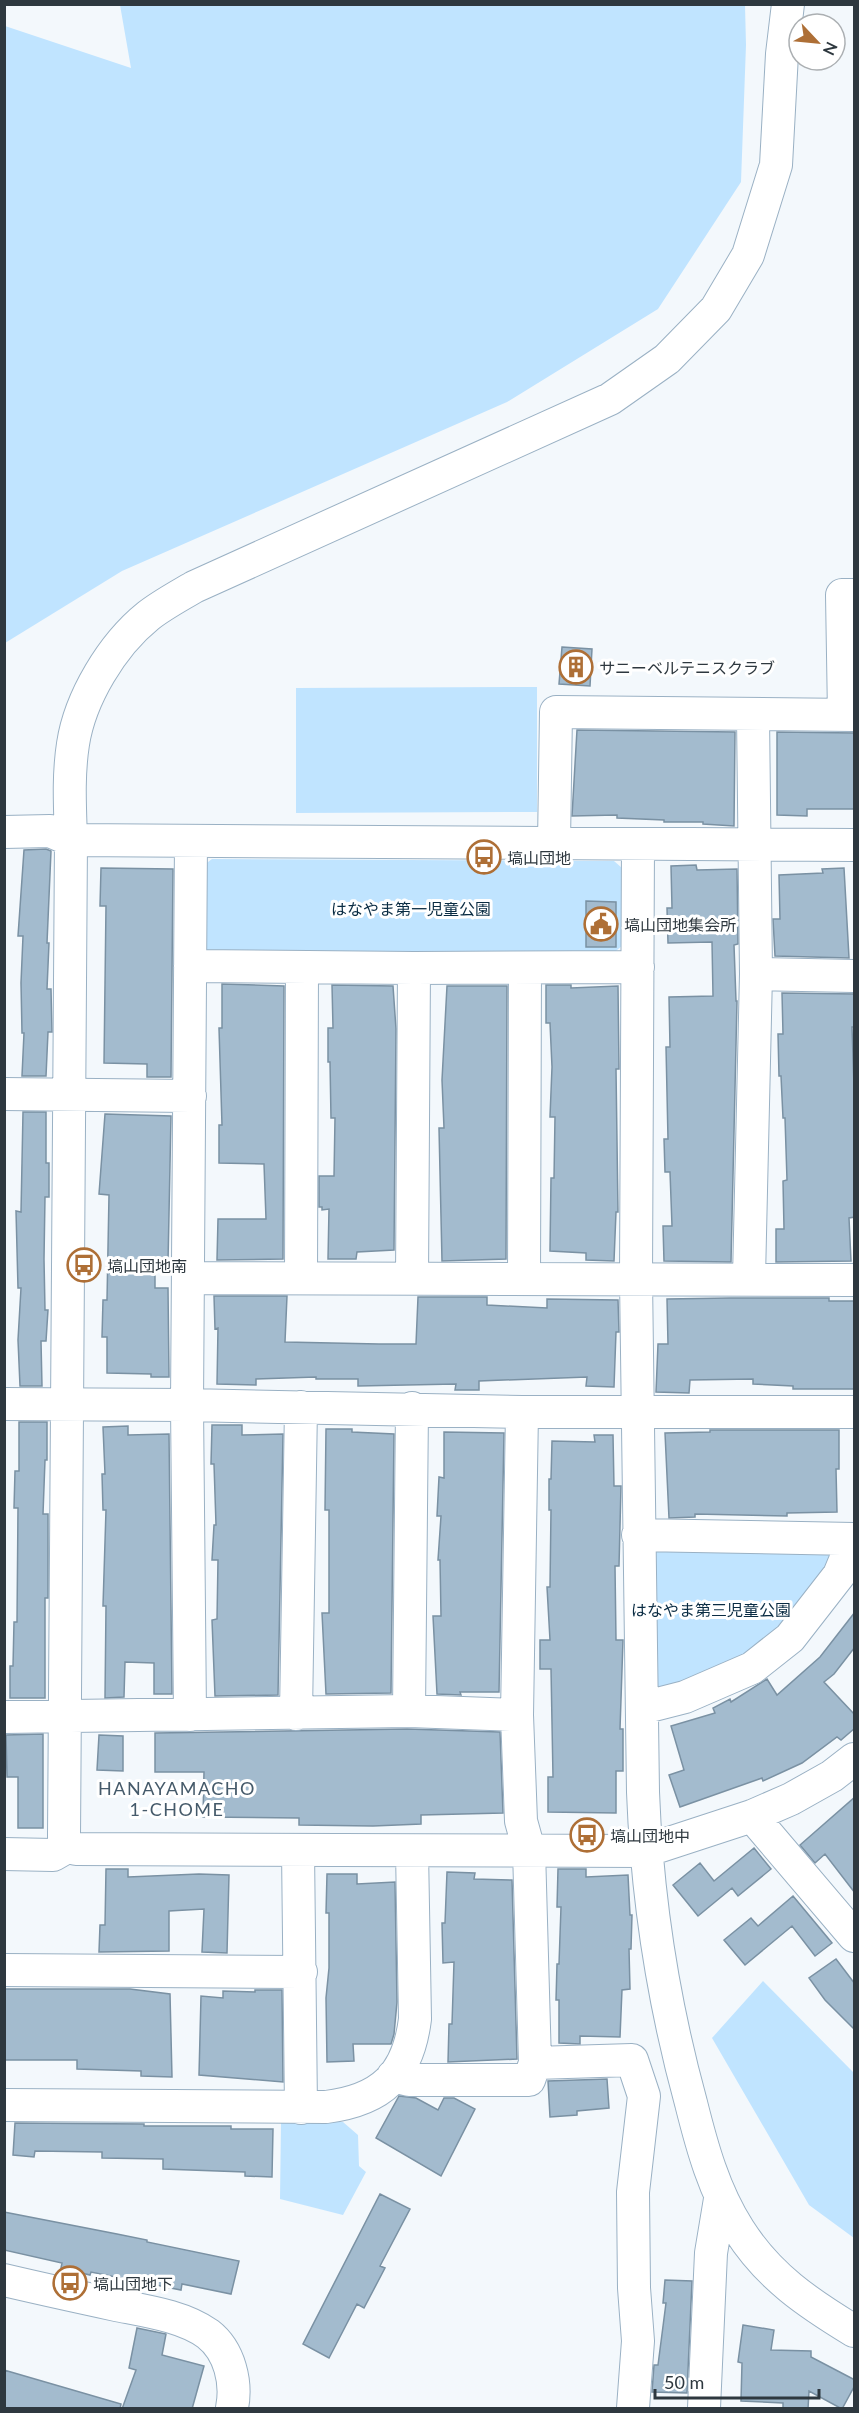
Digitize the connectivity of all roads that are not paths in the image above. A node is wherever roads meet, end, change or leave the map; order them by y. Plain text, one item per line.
1 (789, 4) edge
2 (855, 595) edge
3 (753, 715) junction
4 (849, 715) edge
5 (4, 832) edge
6 (71, 840) junction
7 (191, 841) junction
8 (554, 843) junction
9 (638, 844) junction
10 (755, 844) junction
11 (855, 845) edge
12 (190, 966) junction
13 (638, 967) junction
14 (302, 968) junction
15 (414, 968) junction
16 (525, 968) junction
17 (756, 974) junction
18 (855, 976) edge
19 (4, 1094) edge
20 (69, 1095) junction
21 (190, 1096) junction
22 (189, 1278) junction
23 (301, 1278) junction
24 (412, 1278) junction
25 (749, 1278) junction
26 (636, 1279) junction
27 (524, 1280) junction
28 (855, 1280) edge
29 (4, 1404) edge
30 (68, 1404) junction
31 (187, 1405) junction
32 (302, 1407) junction
33 (412, 1408) junction
34 (638, 1411) junction
35 (522, 1412) junction
36 (855, 1412) edge
37 (638, 1535) junction
38 (854, 1539) edge
39 (642, 1708) junction
40 (409, 1710) junction
41 (296, 1714) junction
42 (190, 1715) junction
43 (517, 1715) junction
44 (64, 1716) junction
45 (4, 1717) edge
46 (855, 1759) edge
47 (752, 1816) junction
48 (67, 1847) junction
49 (298, 1850) junction
50 (529, 1850) junction
51 (412, 1851) junction
52 (645, 1851) junction
53 (4, 1854) edge
54 (855, 1936) edge
55 (4, 1970) edge
56 (301, 1972) junction
57 (535, 2063) junction
58 (393, 2076) junction
59 (4, 2105) edge
60 (301, 2108) junction
61 (720, 2199) junction
62 (4, 2280) edge
63 (855, 2331) edge
64 (232, 2409) edge
65 (633, 2409) edge
66 (704, 2409) edge

1 - 6 street
2 - 4 street
3 - 4 street
3 - 8 street
3 - 10 street
5 - 6 street
6 - 7 street
6 - 20 street
7 - 8 street
7 - 12 street
8 - 9 street
9 - 10 street
9 - 13 street
10 - 11 street
10 - 17 street
12 - 14 street
12 - 21 street
13 - 16 street
13 - 26 street
14 - 15 street
14 - 23 street
15 - 16 street
15 - 24 street
16 - 27 street
17 - 18 street
17 - 25 street
19 - 20 street
20 - 21 street
20 - 30 street
21 - 22 street
22 - 23 street
22 - 31 street
23 - 24 street
24 - 27 street
25 - 26 street
25 - 28 street
26 - 27 street
26 - 34 street
29 - 30 street
30 - 31 street
30 - 44 street
31 - 32 street
31 - 42 street
32 - 33 street
32 - 41 street
33 - 35 street
33 - 40 street
34 - 35 street
34 - 36 street
34 - 37 street
35 - 43 street
37 - 38 street
37 - 39 street
38 - 39 street
39 - 52 street
40 - 41 street
40 - 43 street
41 - 42 street
42 - 44 street
43 - 50 street
44 - 45 street
44 - 48 street
46 - 47 street
47 - 52 street
47 - 54 street
48 - 49 street
48 - 53 street
49 - 51 street
49 - 56 street
50 - 51 street
50 - 52 street
50 - 57 street
51 - 58 street
52 - 61 street
55 - 56 street
56 - 60 street
57 - 58 street
57 - 65 street
58 - 60 street
59 - 60 street
61 - 63 street
61 - 66 street
62 - 64 street

